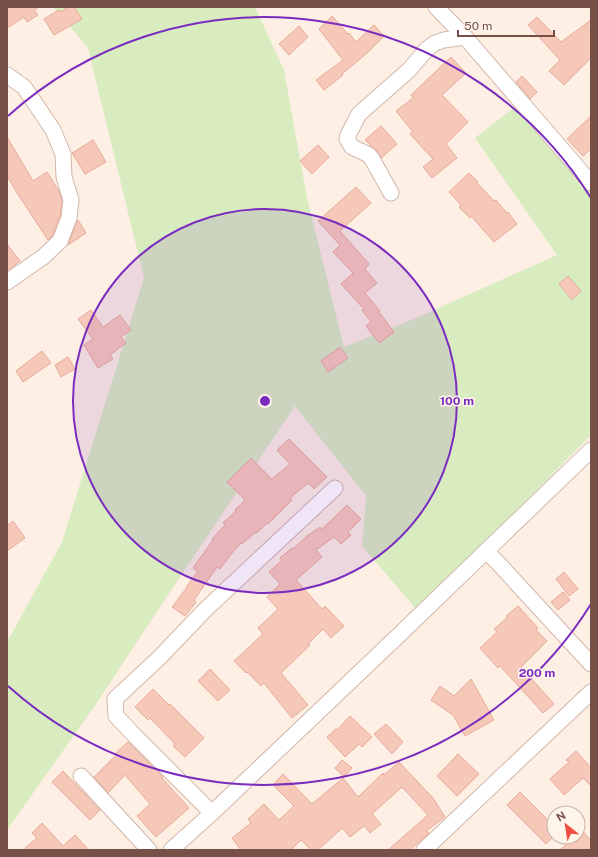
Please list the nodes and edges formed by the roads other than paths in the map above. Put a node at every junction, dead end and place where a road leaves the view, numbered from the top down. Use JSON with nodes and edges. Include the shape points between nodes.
{"nodes":[{"id":1,"x":436,"y":7,"type":"edge"},
{"id":2,"x":466,"y":37,"type":"junction"},
{"id":3,"x":7,"y":75,"type":"edge"},
{"id":4,"x":591,"y":183,"type":"edge"},
{"id":5,"x":391,"y":193,"type":"dead end"},
{"id":6,"x":7,"y":282,"type":"edge"},
{"id":7,"x":591,"y":450,"type":"edge"},
{"id":8,"x":335,"y":488,"type":"dead end"},
{"id":9,"x":486,"y":551,"type":"junction"},
{"id":10,"x":591,"y":664,"type":"edge"},
{"id":11,"x":591,"y":692,"type":"edge"},
{"id":12,"x":81,"y":776,"type":"dead end"},
{"id":13,"x":212,"y":813,"type":"junction"},
{"id":14,"x":149,"y":850,"type":"edge"},
{"id":15,"x":171,"y":850,"type":"edge"},
{"id":16,"x":424,"y":850,"type":"edge"}],
"edges":[{"from":1,"to":2,"type":"street"},
{"from":2,"to":4,"type":"street"},
{"from":2,"to":5,"type":"street","via":[[434,43],[409,70],[359,114],[348,135],[347,139],[352,147],[372,159]]},
{"from":3,"to":6,"type":"street","via":[[24,87],[53,130],[63,154],[64,177],[71,200],[69,218],[60,242]]},
{"from":7,"to":9,"type":"street"},
{"from":8,"to":13,"type":"street","via":[[115,699],[116,716]]},
{"from":9,"to":10,"type":"street"},
{"from":9,"to":13,"type":"street"},
{"from":11,"to":16,"type":"street"},
{"from":12,"to":14,"type":"street"},
{"from":13,"to":15,"type":"street"}]}
